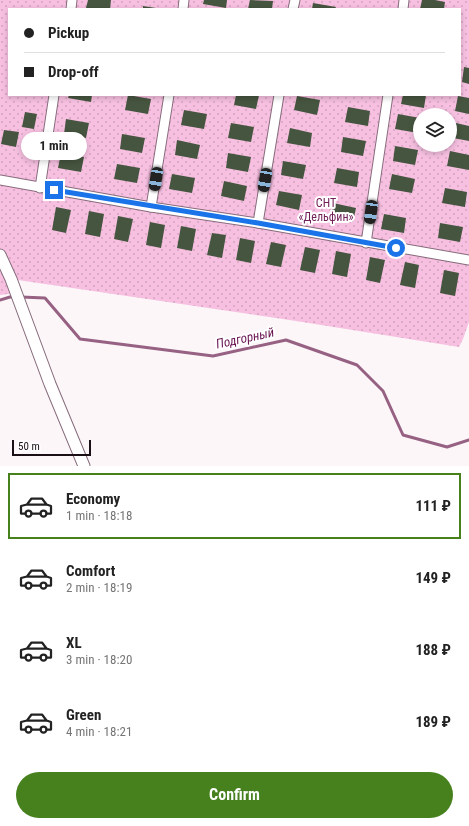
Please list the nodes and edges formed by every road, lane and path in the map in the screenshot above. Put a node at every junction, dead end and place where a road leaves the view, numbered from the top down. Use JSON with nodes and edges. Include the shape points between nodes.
{"nodes":[{"id":1,"x":54,"y":96,"type":"edge"},
{"id":2,"x":169,"y":96,"type":"edge"},
{"id":3,"x":279,"y":96,"type":"edge"},
{"id":4,"x":388,"y":96,"type":"edge"},
{"id":5,"x":0,"y":180,"type":"edge"},
{"id":6,"x":40,"y":188,"type":"junction"},
{"id":7,"x":151,"y":207,"type":"junction"},
{"id":8,"x":258,"y":223,"type":"junction"},
{"id":9,"x":366,"y":243,"type":"junction"},
{"id":10,"x":0,"y":255,"type":"edge"},
{"id":11,"x":469,"y":260,"type":"edge"},
{"id":12,"x":84,"y":466,"type":"edge"}],
"edges":[{"from":1,"to":6,"type":"street"},
{"from":2,"to":7,"type":"street"},
{"from":3,"to":8,"type":"street"},
{"from":4,"to":9,"type":"street"},
{"from":5,"to":6,"type":"street"},
{"from":6,"to":7,"type":"street"},
{"from":7,"to":8,"type":"street"},
{"from":8,"to":9,"type":"street"},
{"from":9,"to":11,"type":"street"},
{"from":10,"to":12,"type":"street"}]}
